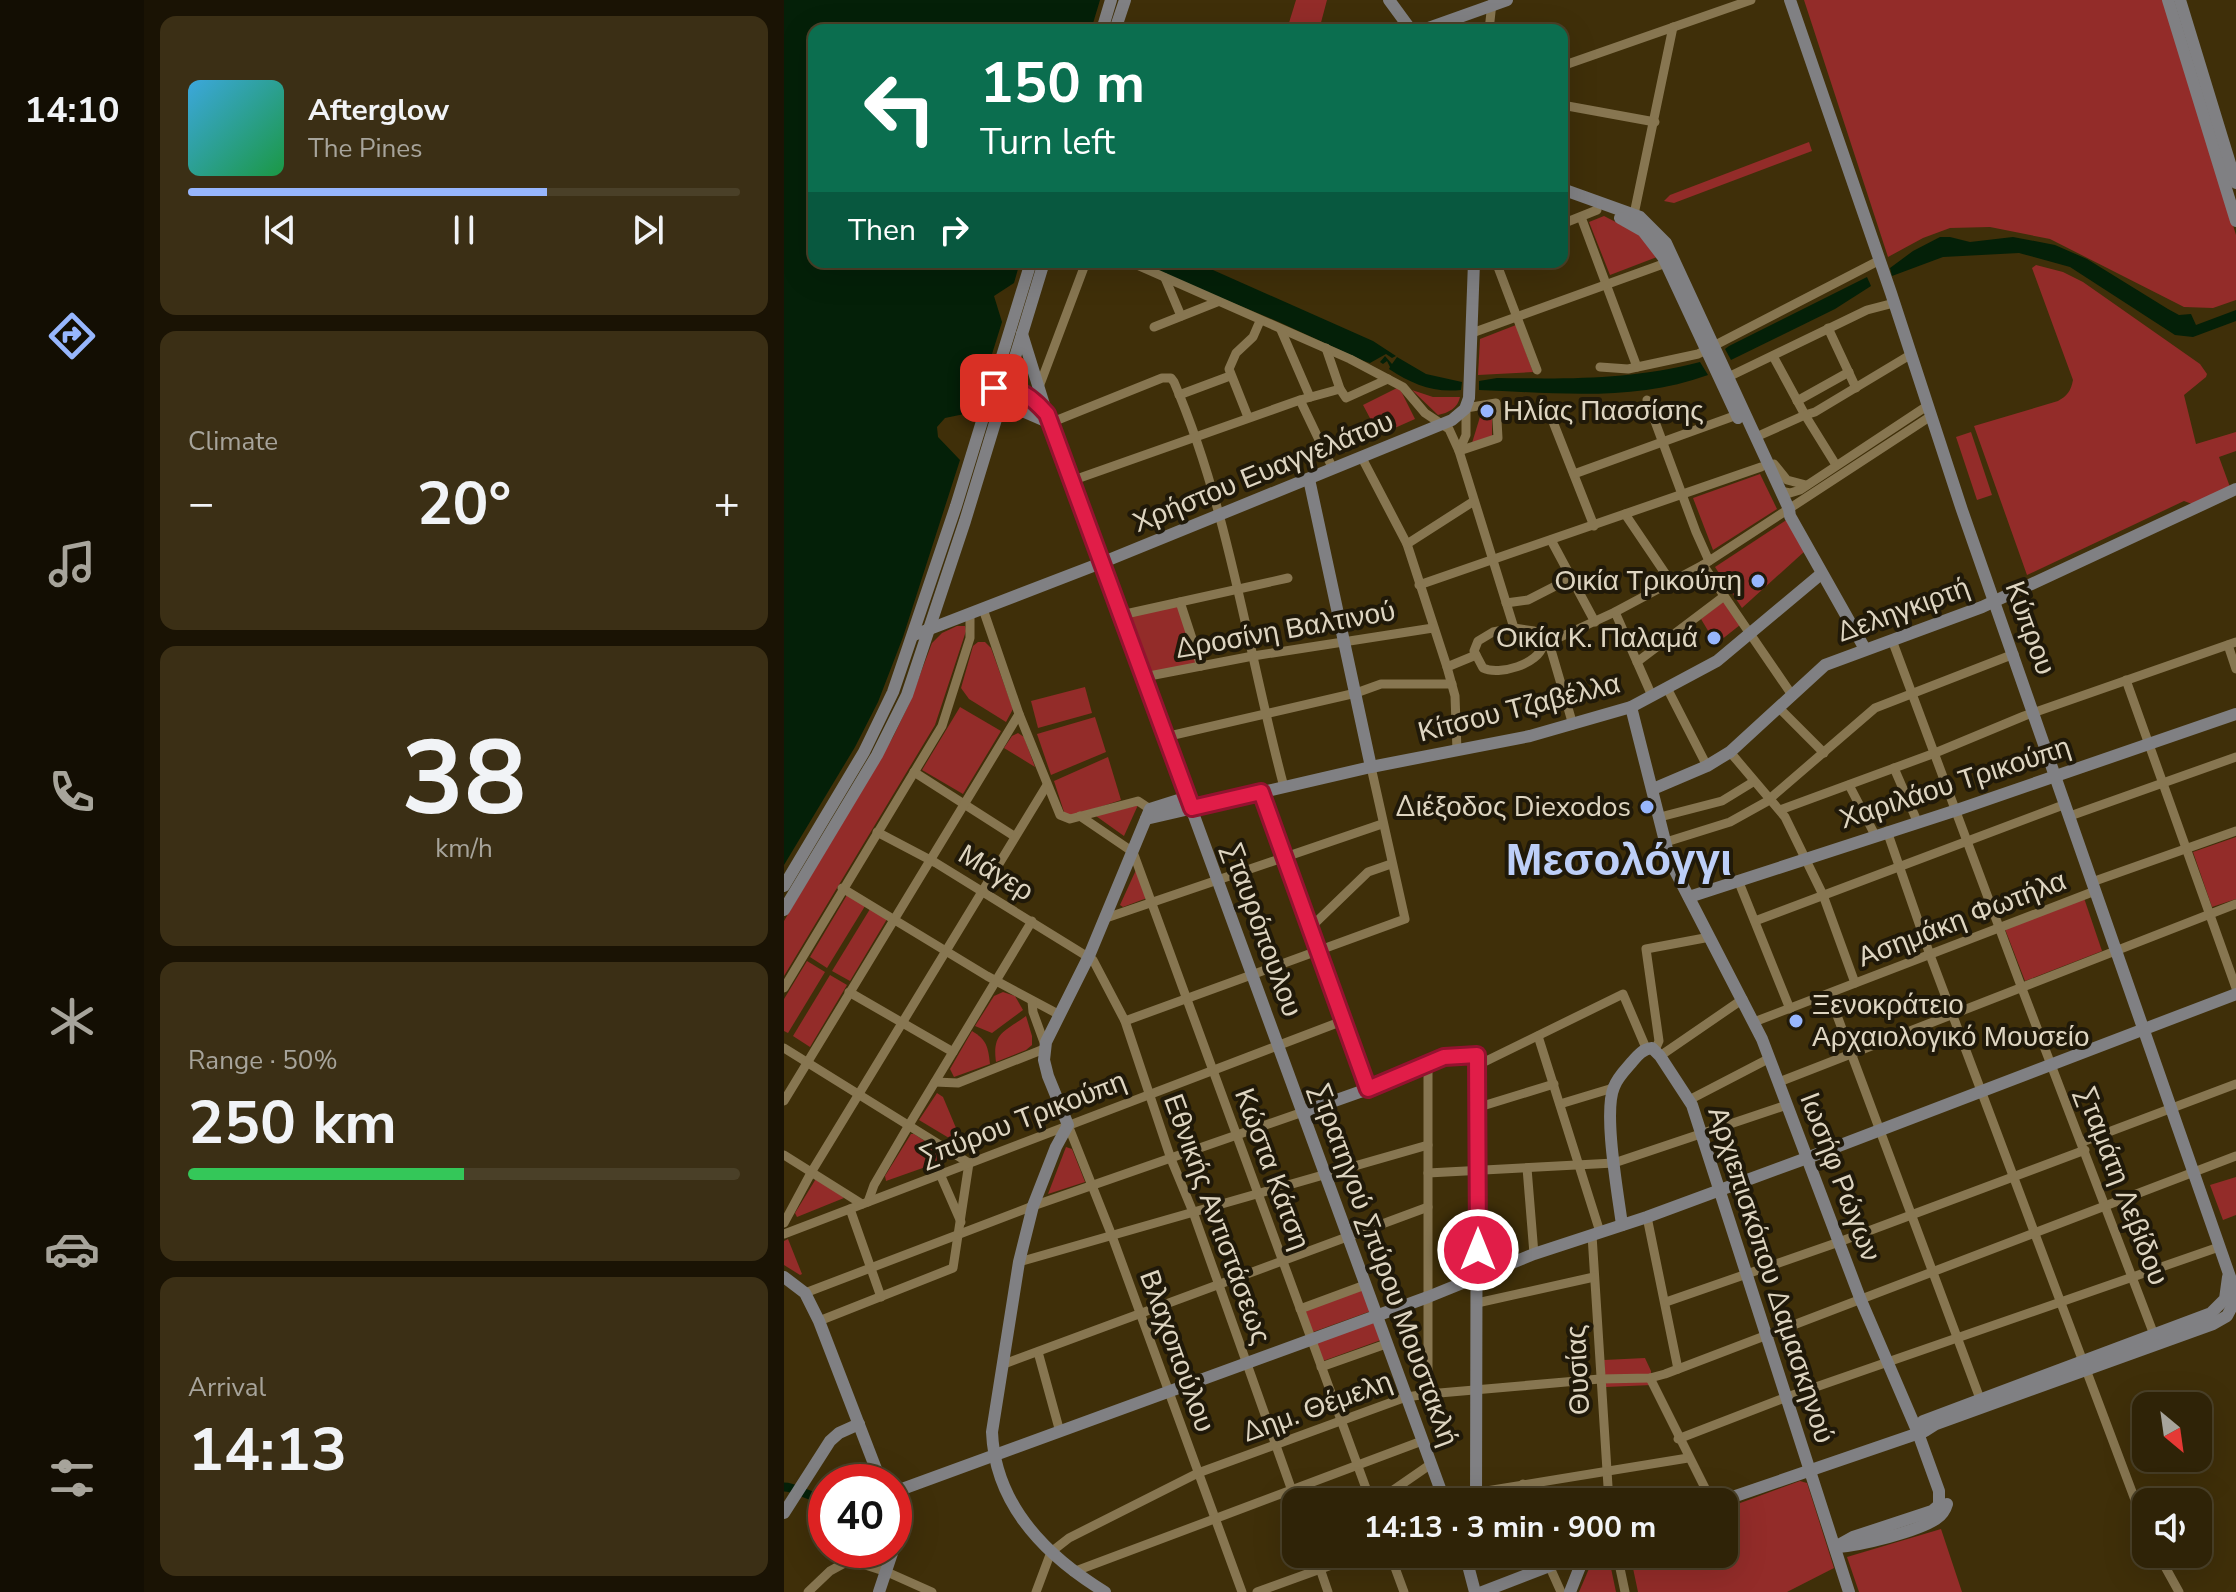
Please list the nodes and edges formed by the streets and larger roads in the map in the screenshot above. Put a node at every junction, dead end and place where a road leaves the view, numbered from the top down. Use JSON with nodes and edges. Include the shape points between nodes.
{"nodes":[{"id":1,"x":1111,"y":0,"type":"edge"},
{"id":2,"x":1125,"y":0,"type":"edge"},
{"id":3,"x":1389,"y":0,"type":"edge"},
{"id":4,"x":1507,"y":0,"type":"edge"},
{"id":5,"x":1751,"y":0,"type":"edge"},
{"id":6,"x":1790,"y":0,"type":"edge"},
{"id":7,"x":2168,"y":0,"type":"edge"},
{"id":8,"x":2180,"y":0,"type":"edge"},
{"id":9,"x":1492,"y":3,"type":"edge"},
{"id":10,"x":1104,"y":24,"type":"edge"},
{"id":11,"x":1117,"y":24,"type":"edge"},
{"id":12,"x":1407,"y":24,"type":"edge"},
{"id":13,"x":1438,"y":24,"type":"edge"},
{"id":14,"x":1490,"y":24,"type":"edge"},
{"id":15,"x":1673,"y":27,"type":"junction"},
{"id":16,"x":1568,"y":64,"type":"edge"},
{"id":17,"x":1568,"y":106,"type":"edge"},
{"id":18,"x":1655,"y":122,"type":"junction"},
{"id":19,"x":2236,"y":183,"type":"edge"},
{"id":20,"x":1568,"y":192,"type":"edge"},
{"id":21,"x":1568,"y":199,"type":"edge"},
{"id":22,"x":1597,"y":210,"type":"junction"},
{"id":23,"x":1581,"y":217,"type":"junction"},
{"id":24,"x":1633,"y":219,"type":"junction"},
{"id":25,"x":2236,"y":221,"type":"edge"},
{"id":26,"x":1568,"y":222,"type":"edge"},
{"id":27,"x":1880,"y":260,"type":"junction"},
{"id":28,"x":1666,"y":263,"type":"junction"},
{"id":29,"x":1029,"y":268,"type":"edge"},
{"id":30,"x":1042,"y":268,"type":"edge"},
{"id":31,"x":1084,"y":268,"type":"edge"},
{"id":32,"x":1143,"y":268,"type":"edge"},
{"id":33,"x":1474,"y":268,"type":"edge"},
{"id":34,"x":1498,"y":268,"type":"edge"},
{"id":35,"x":1165,"y":278,"type":"junction"},
{"id":36,"x":1606,"y":285,"type":"junction"},
{"id":37,"x":1217,"y":302,"type":"junction"},
{"id":38,"x":1894,"y":303,"type":"junction"},
{"id":39,"x":1181,"y":316,"type":"junction"},
{"id":40,"x":1517,"y":317,"type":"junction"},
{"id":41,"x":1260,"y":321,"type":"junction"},
{"id":42,"x":1154,"y":327,"type":"dead end"},
{"id":43,"x":1828,"y":328,"type":"junction"},
{"id":44,"x":1281,"y":330,"type":"junction"},
{"id":45,"x":1472,"y":333,"type":"junction"},
{"id":46,"x":1022,"y":334,"type":"junction"},
{"id":47,"x":1326,"y":348,"type":"junction"},
{"id":48,"x":1710,"y":348,"type":"junction"},
{"id":49,"x":1910,"y":355,"type":"junction"},
{"id":50,"x":1773,"y":356,"type":"junction"},
{"id":51,"x":1600,"y":367,"type":"dead end"},
{"id":52,"x":1637,"y":367,"type":"junction"},
{"id":53,"x":1537,"y":370,"type":"dead end"},
{"id":54,"x":1849,"y":372,"type":"junction"},
{"id":55,"x":1230,"y":376,"type":"junction"},
{"id":56,"x":1388,"y":379,"type":"junction"},
{"id":57,"x":1725,"y":379,"type":"junction"},
{"id":58,"x":1005,"y":387,"type":"junction"},
{"id":59,"x":1039,"y":387,"type":"junction"},
{"id":60,"x":1856,"y":388,"type":"junction"},
{"id":61,"x":1340,"y":389,"type":"junction"},
{"id":62,"x":991,"y":390,"type":"junction"},
{"id":63,"x":1179,"y":395,"type":"junction"},
{"id":64,"x":1305,"y":398,"type":"junction"},
{"id":65,"x":1647,"y":400,"type":"dead end"},
{"id":66,"x":1797,"y":401,"type":"junction"},
{"id":67,"x":1000,"y":402,"type":"junction"},
{"id":68,"x":1468,"y":403,"type":"junction"},
{"id":69,"x":1548,"y":409,"type":"dead end"},
{"id":70,"x":1929,"y":411,"type":"junction"},
{"id":71,"x":1737,"y":415,"type":"junction"},
{"id":72,"x":1805,"y":415,"type":"junction"},
{"id":73,"x":1248,"y":417,"type":"junction"},
{"id":74,"x":1049,"y":418,"type":"junction"},
{"id":75,"x":1444,"y":425,"type":"junction"},
{"id":76,"x":1194,"y":436,"type":"junction"},
{"id":77,"x":1758,"y":436,"type":"junction"},
{"id":78,"x":1663,"y":442,"type":"junction"},
{"id":79,"x":1459,"y":451,"type":"junction"},
{"id":80,"x":1362,"y":458,"type":"junction"},
{"id":81,"x":1836,"y":465,"type":"junction"},
{"id":82,"x":1761,"y":467,"type":"junction"},
{"id":83,"x":1333,"y":469,"type":"junction"},
{"id":84,"x":1574,"y":474,"type":"junction"},
{"id":85,"x":1309,"y":479,"type":"junction"},
{"id":86,"x":1071,"y":481,"type":"junction"},
{"id":87,"x":1806,"y":485,"type":"junction"},
{"id":88,"x":2236,"y":489,"type":"edge"},
{"id":89,"x":1780,"y":491,"type":"junction"},
{"id":90,"x":1682,"y":495,"type":"junction"},
{"id":91,"x":1474,"y":501,"type":"junction"},
{"id":92,"x":1788,"y":513,"type":"junction"},
{"id":93,"x":1625,"y":514,"type":"junction"},
{"id":94,"x":1219,"y":515,"type":"junction"},
{"id":95,"x":1594,"y":526,"type":"junction"},
{"id":96,"x":1551,"y":540,"type":"junction"},
{"id":97,"x":1407,"y":544,"type":"junction"},
{"id":98,"x":1492,"y":561,"type":"junction"},
{"id":99,"x":1101,"y":563,"type":"junction"},
{"id":100,"x":1706,"y":563,"type":"junction"},
{"id":101,"x":1821,"y":574,"type":"junction"},
{"id":102,"x":1288,"y":578,"type":"dead end"},
{"id":103,"x":1571,"y":578,"type":"junction"},
{"id":104,"x":1671,"y":582,"type":"junction"},
{"id":105,"x":1419,"y":585,"type":"junction"},
{"id":106,"x":1238,"y":589,"type":"junction"},
{"id":107,"x":1723,"y":597,"type":"junction"},
{"id":108,"x":1995,"y":601,"type":"junction"},
{"id":109,"x":1180,"y":602,"type":"junction"},
{"id":110,"x":1506,"y":603,"type":"junction"},
{"id":111,"x":976,"y":612,"type":"junction"},
{"id":112,"x":1615,"y":612,"type":"junction"},
{"id":113,"x":1121,"y":615,"type":"junction"},
{"id":114,"x":1595,"y":622,"type":"junction"},
{"id":115,"x":1433,"y":628,"type":"junction"},
{"id":116,"x":1514,"y":628,"type":"junction"},
{"id":117,"x":929,"y":630,"type":"junction"},
{"id":118,"x":914,"y":635,"type":"junction"},
{"id":119,"x":1749,"y":635,"type":"junction"},
{"id":120,"x":1892,"y":640,"type":"junction"},
{"id":121,"x":1344,"y":642,"type":"junction"},
{"id":122,"x":1546,"y":644,"type":"junction"},
{"id":123,"x":2232,"y":644,"type":"edge"},
{"id":124,"x":1865,"y":649,"type":"junction"},
{"id":125,"x":2014,"y":654,"type":"junction"},
{"id":126,"x":1476,"y":655,"type":"junction"},
{"id":127,"x":1253,"y":656,"type":"junction"},
{"id":128,"x":1637,"y":662,"type":"junction"},
{"id":129,"x":1201,"y":666,"type":"junction"},
{"id":130,"x":1447,"y":667,"type":"junction"},
{"id":131,"x":2236,"y":669,"type":"edge"},
{"id":132,"x":1144,"y":677,"type":"junction"},
{"id":133,"x":2126,"y":680,"type":"junction"},
{"id":134,"x":1452,"y":684,"type":"junction"},
{"id":135,"x":1667,"y":688,"type":"junction"},
{"id":136,"x":1356,"y":693,"type":"junction"},
{"id":137,"x":1912,"y":694,"type":"junction"},
{"id":138,"x":1792,"y":695,"type":"junction"},
{"id":139,"x":1652,"y":696,"type":"junction"},
{"id":140,"x":1631,"y":707,"type":"junction"},
{"id":141,"x":1779,"y":708,"type":"junction"},
{"id":142,"x":2035,"y":713,"type":"junction"},
{"id":143,"x":1019,"y":714,"type":"junction"},
{"id":144,"x":1265,"y":714,"type":"junction"},
{"id":145,"x":2236,"y":714,"type":"edge"},
{"id":146,"x":1573,"y":725,"type":"junction"},
{"id":147,"x":1165,"y":737,"type":"junction"},
{"id":148,"x":2149,"y":743,"type":"junction"},
{"id":149,"x":1457,"y":751,"type":"junction"},
{"id":150,"x":1730,"y":752,"type":"junction"},
{"id":151,"x":1824,"y":753,"type":"junction"},
{"id":152,"x":1935,"y":753,"type":"junction"},
{"id":153,"x":2236,"y":757,"type":"edge"},
{"id":154,"x":1707,"y":766,"type":"junction"},
{"id":155,"x":1371,"y":767,"type":"junction"},
{"id":156,"x":1894,"y":768,"type":"junction"},
{"id":157,"x":914,"y":772,"type":"junction"},
{"id":158,"x":2056,"y":776,"type":"junction"},
{"id":159,"x":1753,"y":782,"type":"junction"},
{"id":160,"x":2164,"y":783,"type":"junction"},
{"id":161,"x":1047,"y":785,"type":"junction"},
{"id":162,"x":1849,"y":785,"type":"junction"},
{"id":163,"x":1284,"y":787,"type":"junction"},
{"id":164,"x":1653,"y":789,"type":"junction"},
{"id":165,"x":1261,"y":792,"type":"junction"},
{"id":166,"x":1770,"y":800,"type":"junction"},
{"id":167,"x":1190,"y":803,"type":"junction"},
{"id":168,"x":840,"y":805,"type":"junction"},
{"id":169,"x":963,"y":805,"type":"junction"},
{"id":170,"x":1780,"y":810,"type":"junction"},
{"id":171,"x":1957,"y":810,"type":"junction"},
{"id":172,"x":2068,"y":810,"type":"junction"},
{"id":173,"x":1148,"y":814,"type":"junction"},
{"id":174,"x":1080,"y":816,"type":"junction"},
{"id":175,"x":1660,"y":817,"type":"junction"},
{"id":176,"x":1917,"y":821,"type":"junction"},
{"id":177,"x":1382,"y":824,"type":"junction"},
{"id":178,"x":2236,"y":831,"type":"edge"},
{"id":179,"x":877,"y":832,"type":"junction"},
{"id":180,"x":1881,"y":833,"type":"junction"},
{"id":181,"x":1014,"y":836,"type":"junction"},
{"id":182,"x":1968,"y":841,"type":"junction"},
{"id":183,"x":1666,"y":842,"type":"junction"},
{"id":184,"x":2187,"y":849,"type":"junction"},
{"id":185,"x":1133,"y":852,"type":"junction"},
{"id":186,"x":1285,"y":855,"type":"junction"},
{"id":187,"x":1806,"y":858,"type":"junction"},
{"id":188,"x":930,"y":859,"type":"junction"},
{"id":189,"x":1391,"y":864,"type":"junction"},
{"id":190,"x":1899,"y":867,"type":"junction"},
{"id":191,"x":1217,"y":878,"type":"junction"},
{"id":192,"x":1738,"y":880,"type":"junction"},
{"id":193,"x":784,"y":886,"type":"edge"},
{"id":194,"x":2094,"y":886,"type":"junction"},
{"id":195,"x":842,"y":888,"type":"junction"},
{"id":196,"x":981,"y":891,"type":"junction"},
{"id":197,"x":1823,"y":895,"type":"junction"},
{"id":198,"x":1689,"y":897,"type":"junction"},
{"id":199,"x":1151,"y":901,"type":"junction"},
{"id":200,"x":2236,"y":904,"type":"edge"},
{"id":201,"x":784,"y":910,"type":"edge"},
{"id":202,"x":2209,"y":914,"type":"junction"},
{"id":203,"x":894,"y":918,"type":"junction"},
{"id":204,"x":1106,"y":918,"type":"junction"},
{"id":205,"x":1032,"y":921,"type":"junction"},
{"id":206,"x":1755,"y":921,"type":"junction"},
{"id":207,"x":1311,"y":927,"type":"junction"},
{"id":208,"x":1999,"y":928,"type":"junction"},
{"id":209,"x":1710,"y":937,"type":"junction"},
{"id":210,"x":946,"y":949,"type":"junction"},
{"id":211,"x":1319,"y":949,"type":"junction"},
{"id":212,"x":2116,"y":949,"type":"junction"},
{"id":213,"x":1930,"y":955,"type":"junction"},
{"id":214,"x":1089,"y":956,"type":"junction"},
{"id":215,"x":1253,"y":974,"type":"junction"},
{"id":216,"x":996,"y":981,"type":"junction"},
{"id":217,"x":1855,"y":983,"type":"junction"},
{"id":218,"x":2021,"y":986,"type":"junction"},
{"id":219,"x":784,"y":988,"type":"edge"},
{"id":220,"x":2236,"y":988,"type":"edge"},
{"id":221,"x":849,"y":992,"type":"junction"},
{"id":222,"x":1829,"y":994,"type":"junction"},
{"id":223,"x":2236,"y":994,"type":"edge"},
{"id":224,"x":1186,"y":998,"type":"junction"},
{"id":225,"x":1743,"y":999,"type":"junction"},
{"id":226,"x":1032,"y":1001,"type":"junction"},
{"id":227,"x":1790,"y":1009,"type":"junction"},
{"id":228,"x":1952,"y":1013,"type":"junction"},
{"id":229,"x":1058,"y":1014,"type":"junction"},
{"id":230,"x":1345,"y":1020,"type":"junction"},
{"id":231,"x":1125,"y":1021,"type":"junction"},
{"id":232,"x":1754,"y":1022,"type":"junction"},
{"id":233,"x":901,"y":1023,"type":"junction"},
{"id":234,"x":2144,"y":1030,"type":"junction"},
{"id":235,"x":1538,"y":1036,"type":"junction"},
{"id":236,"x":1278,"y":1044,"type":"junction"},
{"id":237,"x":1045,"y":1047,"type":"junction"},
{"id":238,"x":784,"y":1048,"type":"edge"},
{"id":239,"x":1654,"y":1051,"type":"junction"},
{"id":240,"x":953,"y":1052,"type":"junction"},
{"id":241,"x":1852,"y":1053,"type":"junction"},
{"id":242,"x":1770,"y":1058,"type":"junction"},
{"id":243,"x":1478,"y":1060,"type":"junction"},
{"id":244,"x":808,"y":1062,"type":"junction"},
{"id":245,"x":1428,"y":1062,"type":"junction"},
{"id":246,"x":2052,"y":1066,"type":"junction"},
{"id":247,"x":1212,"y":1070,"type":"junction"},
{"id":248,"x":935,"y":1082,"type":"junction"},
{"id":249,"x":1779,"y":1082,"type":"junction"},
{"id":250,"x":1554,"y":1084,"type":"junction"},
{"id":251,"x":2236,"y":1084,"type":"edge"},
{"id":252,"x":1613,"y":1088,"type":"junction"},
{"id":253,"x":1368,"y":1089,"type":"junction"},
{"id":254,"x":1982,"y":1093,"type":"junction"},
{"id":255,"x":859,"y":1094,"type":"junction"},
{"id":256,"x":1148,"y":1094,"type":"junction"},
{"id":257,"x":1689,"y":1100,"type":"junction"},
{"id":258,"x":784,"y":1101,"type":"edge"},
{"id":259,"x":1560,"y":1104,"type":"junction"},
{"id":260,"x":1787,"y":1105,"type":"junction"},
{"id":261,"x":2172,"y":1107,"type":"junction"},
{"id":262,"x":1476,"y":1108,"type":"junction"},
{"id":263,"x":1303,"y":1112,"type":"junction"},
{"id":264,"x":909,"y":1125,"type":"junction"},
{"id":265,"x":1068,"y":1125,"type":"junction"},
{"id":266,"x":1881,"y":1130,"type":"junction"},
{"id":267,"x":1701,"y":1134,"type":"junction"},
{"id":268,"x":1236,"y":1135,"type":"junction"},
{"id":269,"x":1428,"y":1145,"type":"junction"},
{"id":270,"x":2084,"y":1146,"type":"junction"},
{"id":271,"x":784,"y":1155,"type":"edge"},
{"id":272,"x":2236,"y":1156,"type":"edge"},
{"id":273,"x":1807,"y":1158,"type":"junction"},
{"id":274,"x":1171,"y":1159,"type":"junction"},
{"id":275,"x":969,"y":1163,"type":"junction"},
{"id":276,"x":1614,"y":1163,"type":"junction"},
{"id":277,"x":1581,"y":1165,"type":"junction"},
{"id":278,"x":1527,"y":1168,"type":"junction"},
{"id":279,"x":812,"y":1171,"type":"junction"},
{"id":280,"x":2194,"y":1171,"type":"junction"},
{"id":281,"x":1478,"y":1172,"type":"junction"},
{"id":282,"x":1428,"y":1173,"type":"junction"},
{"id":283,"x":940,"y":1174,"type":"junction"},
{"id":284,"x":1324,"y":1175,"type":"junction"},
{"id":285,"x":2013,"y":1177,"type":"junction"},
{"id":286,"x":1091,"y":1186,"type":"junction"},
{"id":287,"x":1718,"y":1191,"type":"junction"},
{"id":288,"x":1258,"y":1194,"type":"junction"},
{"id":289,"x":865,"y":1203,"type":"junction"},
{"id":290,"x":2106,"y":1204,"type":"junction"},
{"id":291,"x":1033,"y":1206,"type":"junction"},
{"id":292,"x":1428,"y":1207,"type":"junction"},
{"id":293,"x":850,"y":1209,"type":"junction"},
{"id":294,"x":1193,"y":1212,"type":"junction"},
{"id":295,"x":1912,"y":1215,"type":"junction"},
{"id":296,"x":1647,"y":1217,"type":"junction"},
{"id":297,"x":784,"y":1223,"type":"edge"},
{"id":298,"x":1622,"y":1225,"type":"junction"},
{"id":299,"x":960,"y":1228,"type":"junction"},
{"id":300,"x":2034,"y":1232,"type":"junction"},
{"id":301,"x":784,"y":1234,"type":"edge"},
{"id":302,"x":1596,"y":1234,"type":"junction"},
{"id":303,"x":1112,"y":1236,"type":"junction"},
{"id":304,"x":1348,"y":1237,"type":"junction"},
{"id":305,"x":1839,"y":1242,"type":"junction"},
{"id":306,"x":2219,"y":1247,"type":"junction"},
{"id":307,"x":1534,"y":1254,"type":"junction"},
{"id":308,"x":1282,"y":1261,"type":"junction"},
{"id":309,"x":1019,"y":1262,"type":"junction"},
{"id":310,"x":869,"y":1267,"type":"junction"},
{"id":311,"x":1932,"y":1271,"type":"junction"},
{"id":312,"x":2228,"y":1271,"type":"junction"},
{"id":313,"x":1745,"y":1274,"type":"junction"},
{"id":314,"x":784,"y":1277,"type":"edge"},
{"id":315,"x":1478,"y":1277,"type":"junction"},
{"id":316,"x":1594,"y":1277,"type":"junction"},
{"id":317,"x":2133,"y":1277,"type":"junction"},
{"id":318,"x":1219,"y":1285,"type":"junction"},
{"id":319,"x":1365,"y":1285,"type":"junction"},
{"id":320,"x":805,"y":1293,"type":"junction"},
{"id":321,"x":2236,"y":1296,"type":"edge"},
{"id":322,"x":881,"y":1297,"type":"junction"},
{"id":323,"x":1428,"y":1297,"type":"junction"},
{"id":324,"x":1860,"y":1298,"type":"junction"},
{"id":325,"x":1666,"y":1302,"type":"junction"},
{"id":326,"x":2062,"y":1302,"type":"junction"},
{"id":327,"x":1477,"y":1303,"type":"junction"},
{"id":328,"x":1300,"y":1309,"type":"junction"},
{"id":329,"x":2224,"y":1310,"type":"junction"},
{"id":330,"x":1140,"y":1314,"type":"junction"},
{"id":331,"x":1376,"y":1316,"type":"junction"},
{"id":332,"x":819,"y":1321,"type":"junction"},
{"id":333,"x":1767,"y":1336,"type":"junction"},
{"id":334,"x":1959,"y":1338,"type":"junction"},
{"id":335,"x":2156,"y":1339,"type":"junction"},
{"id":336,"x":1311,"y":1340,"type":"junction"},
{"id":337,"x":1386,"y":1344,"type":"junction"},
{"id":338,"x":1038,"y":1352,"type":"junction"},
{"id":339,"x":1247,"y":1363,"type":"junction"},
{"id":340,"x":1888,"y":1363,"type":"junction"},
{"id":341,"x":1004,"y":1364,"type":"junction"},
{"id":342,"x":2085,"y":1365,"type":"junction"},
{"id":343,"x":1321,"y":1367,"type":"junction"},
{"id":344,"x":1678,"y":1369,"type":"junction"},
{"id":345,"x":1650,"y":1378,"type":"junction"},
{"id":346,"x":1600,"y":1379,"type":"junction"},
{"id":347,"x":1476,"y":1390,"type":"junction"},
{"id":348,"x":1168,"y":1392,"type":"junction"},
{"id":349,"x":1428,"y":1394,"type":"junction"},
{"id":350,"x":1406,"y":1397,"type":"junction"},
{"id":351,"x":1787,"y":1397,"type":"junction"},
{"id":352,"x":1982,"y":1403,"type":"junction"},
{"id":353,"x":1341,"y":1421,"type":"junction"},
{"id":354,"x":859,"y":1424,"type":"junction"},
{"id":355,"x":1060,"y":1432,"type":"junction"},
{"id":356,"x":1922,"y":1432,"type":"junction"},
{"id":357,"x":1678,"y":1439,"type":"junction"},
{"id":358,"x":1422,"y":1441,"type":"junction"},
{"id":359,"x":1276,"y":1446,"type":"junction"},
{"id":360,"x":995,"y":1456,"type":"junction"},
{"id":361,"x":1688,"y":1458,"type":"junction"},
{"id":362,"x":874,"y":1464,"type":"edge"},
{"id":363,"x":1431,"y":1464,"type":"junction"},
{"id":364,"x":1358,"y":1466,"type":"junction"},
{"id":365,"x":1809,"y":1470,"type":"junction"},
{"id":366,"x":1606,"y":1471,"type":"junction"},
{"id":367,"x":1198,"y":1473,"type":"junction"},
{"id":368,"x":1523,"y":1484,"type":"junction"},
{"id":369,"x":912,"y":1486,"type":"edge"},
{"id":370,"x":1291,"y":1488,"type":"edge"},
{"id":371,"x":1300,"y":1488,"type":"edge"},
{"id":372,"x":1367,"y":1488,"type":"edge"},
{"id":373,"x":1394,"y":1488,"type":"edge"},
{"id":374,"x":1440,"y":1488,"type":"edge"},
{"id":375,"x":1476,"y":1488,"type":"edge"},
{"id":376,"x":1510,"y":1488,"type":"edge"},
{"id":377,"x":1524,"y":1488,"type":"edge"},
{"id":378,"x":1608,"y":1488,"type":"edge"},
{"id":379,"x":1704,"y":1488,"type":"edge"},
{"id":380,"x":2132,"y":1491,"type":"edge"},
{"id":381,"x":1282,"y":1495,"type":"edge"},
{"id":382,"x":1738,"y":1495,"type":"edge"},
{"id":383,"x":784,"y":1513,"type":"edge"},
{"id":384,"x":1216,"y":1520,"type":"junction"},
{"id":385,"x":1835,"y":1547,"type":"junction"},
{"id":386,"x":1051,"y":1552,"type":"junction"},
{"id":387,"x":888,"y":1568,"type":"edge"},
{"id":388,"x":1395,"y":1568,"type":"edge"},
{"id":389,"x":1469,"y":1568,"type":"edge"},
{"id":390,"x":1530,"y":1568,"type":"edge"},
{"id":391,"x":1550,"y":1568,"type":"edge"},
{"id":392,"x":1578,"y":1568,"type":"edge"},
{"id":393,"x":1620,"y":1568,"type":"edge"},
{"id":394,"x":2166,"y":1568,"type":"edge"},
{"id":395,"x":1320,"y":1569,"type":"joint"},
{"id":396,"x":887,"y":1572,"type":"junction"},
{"id":397,"x":1073,"y":1572,"type":"junction"},
{"id":398,"x":808,"y":1592,"type":"edge"},
{"id":399,"x":879,"y":1592,"type":"edge"},
{"id":400,"x":932,"y":1592,"type":"edge"},
{"id":401,"x":1036,"y":1592,"type":"edge"},
{"id":402,"x":1105,"y":1592,"type":"edge"},
{"id":403,"x":1242,"y":1592,"type":"edge"},
{"id":404,"x":1257,"y":1592,"type":"edge"},
{"id":405,"x":1328,"y":1592,"type":"edge"},
{"id":406,"x":1404,"y":1592,"type":"edge"},
{"id":407,"x":1475,"y":1592,"type":"edge"},
{"id":408,"x":1482,"y":1592,"type":"edge"},
{"id":409,"x":1561,"y":1592,"type":"edge"},
{"id":410,"x":1570,"y":1592,"type":"edge"},
{"id":411,"x":1625,"y":1592,"type":"edge"},
{"id":412,"x":1849,"y":1592,"type":"edge"},
{"id":413,"x":2179,"y":1592,"type":"edge"}],
"edges":[{"from":1,"to":10,"type":"street"},
{"from":2,"to":11,"type":"street"},
{"from":3,"to":12,"type":"street"},
{"from":4,"to":9,"type":"street"},
{"from":5,"to":15,"type":"street"},
{"from":6,"to":27,"type":"street","name":"Κύπρου"},
{"from":7,"to":25,"type":"street"},
{"from":8,"to":19,"type":"street"},
{"from":9,"to":13,"type":"street"},
{"from":9,"to":14,"type":"street"},
{"from":15,"to":16,"type":"street"},
{"from":15,"to":18,"type":"street"},
{"from":17,"to":18,"type":"street"},
{"from":18,"to":24,"type":"street"},
{"from":20,"to":24,"type":"street"},
{"from":21,"to":22,"type":"street"},
{"from":22,"to":23,"type":"street"},
{"from":22,"to":24,"type":"street"},
{"from":23,"to":26,"type":"street"},
{"from":23,"to":36,"type":"street"},
{"from":24,"to":28,"type":"street"},
{"from":24,"to":48,"type":"street","via":[[1646,221],[1666,243]]},
{"from":27,"to":38,"type":"street","name":"Κύπρου"},
{"from":27,"to":48,"type":"street"},
{"from":28,"to":36,"type":"street"},
{"from":28,"to":48,"type":"street"},
{"from":29,"to":62,"type":"street"},
{"from":30,"to":46,"type":"street"},
{"from":31,"to":59,"type":"street"},
{"from":32,"to":35,"type":"street"},
{"from":33,"to":45,"type":"street"},
{"from":34,"to":40,"type":"street"},
{"from":35,"to":37,"type":"street"},
{"from":35,"to":39,"type":"street"},
{"from":36,"to":40,"type":"street"},
{"from":36,"to":52,"type":"street"},
{"from":37,"to":39,"type":"street"},
{"from":37,"to":41,"type":"street"},
{"from":38,"to":43,"type":"street"},
{"from":38,"to":49,"type":"street","name":"Κύπρου"},
{"from":39,"to":42,"type":"street"},
{"from":40,"to":45,"type":"street"},
{"from":40,"to":53,"type":"street"},
{"from":41,"to":44,"type":"street"},
{"from":41,"to":55,"type":"street","via":[[1230,362]]},
{"from":43,"to":50,"type":"street"},
{"from":43,"to":54,"type":"street"},
{"from":44,"to":47,"type":"street"},
{"from":44,"to":64,"type":"street"},
{"from":45,"to":68,"type":"street"},
{"from":46,"to":58,"type":"street"},
{"from":46,"to":59,"type":"street","name":"Σταυρόπουλου"},
{"from":47,"to":56,"type":"street"},
{"from":47,"to":61,"type":"street"},
{"from":48,"to":52,"type":"street"},
{"from":48,"to":57,"type":"street"},
{"from":49,"to":60,"type":"street"},
{"from":49,"to":70,"type":"street","name":"Κύπρου"},
{"from":50,"to":57,"type":"street"},
{"from":50,"to":66,"type":"street"},
{"from":51,"to":52,"type":"street"},
{"from":54,"to":60,"type":"street"},
{"from":54,"to":66,"type":"street"},
{"from":55,"to":63,"type":"street"},
{"from":55,"to":73,"type":"street"},
{"from":56,"to":61,"type":"street","via":[[1346,398]]},
{"from":56,"to":75,"type":"street"},
{"from":57,"to":71,"type":"street"},
{"from":57,"to":77,"type":"street"},
{"from":58,"to":62,"type":"street"},
{"from":58,"to":67,"type":"street"},
{"from":58,"to":74,"type":"street","via":[[1027,395]]},
{"from":59,"to":74,"type":"street","name":"Σταυρόπουλου"},
{"from":60,"to":72,"type":"street"},
{"from":61,"to":64,"type":"street"},
{"from":62,"to":67,"type":"street"},
{"from":62,"to":118,"type":"street"},
{"from":63,"to":74,"type":"street","via":[[1171,378],[1162,378]]},
{"from":63,"to":76,"type":"street"},
{"from":64,"to":73,"type":"street"},
{"from":64,"to":83,"type":"street"},
{"from":65,"to":78,"type":"street"},
{"from":66,"to":72,"type":"street"},
{"from":67,"to":74,"type":"street"},
{"from":67,"to":117,"type":"street"},
{"from":68,"to":75,"type":"street","name":"Χρήστου Ευαγγελάτου"},
{"from":68,"to":79,"type":"street"},
{"from":68,"to":79,"type":"street","via":[[1496,403],[1498,438]]},
{"from":69,"to":84,"type":"street"},
{"from":70,"to":81,"type":"street"},
{"from":70,"to":92,"type":"street"},
{"from":70,"to":108,"type":"street","name":"Κύπρου"},
{"from":71,"to":78,"type":"street"},
{"from":71,"to":82,"type":"street"},
{"from":72,"to":77,"type":"street"},
{"from":72,"to":81,"type":"street"},
{"from":73,"to":76,"type":"street"},
{"from":74,"to":86,"type":"street","name":"Σταυρόπουλου"},
{"from":75,"to":79,"type":"street"},
{"from":75,"to":80,"type":"street","name":"Χρήστου Ευαγγελάτου"},
{"from":76,"to":86,"type":"street"},
{"from":76,"to":94,"type":"street"},
{"from":77,"to":87,"type":"street","via":[[1782,477]]},
{"from":77,"to":89,"type":"street"},
{"from":78,"to":84,"type":"street"},
{"from":78,"to":90,"type":"street"},
{"from":79,"to":91,"type":"street"},
{"from":80,"to":83,"type":"street","name":"Χρήστου Ευαγγελάτου"},
{"from":80,"to":97,"type":"street"},
{"from":81,"to":87,"type":"street"},
{"from":82,"to":90,"type":"street"},
{"from":82,"to":92,"type":"street"},
{"from":83,"to":85,"type":"street","name":"Χρήστου Ευαγγελάτου"},
{"from":84,"to":95,"type":"street"},
{"from":85,"to":94,"type":"street","name":"Χρήστου Ευαγγελάτου"},
{"from":85,"to":121,"type":"street"},
{"from":86,"to":99,"type":"street","name":"Σταυρόπουλου"},
{"from":87,"to":89,"type":"street","via":[[1794,493]]},
{"from":88,"to":108,"type":"street","name":"Δεληγκιρτή"},
{"from":89,"to":92,"type":"street"},
{"from":90,"to":93,"type":"street"},
{"from":90,"to":100,"type":"street"},
{"from":91,"to":97,"type":"street"},
{"from":91,"to":98,"type":"street"},
{"from":92,"to":100,"type":"street"},
{"from":92,"to":101,"type":"street"},
{"from":93,"to":95,"type":"street"},
{"from":93,"to":104,"type":"street"},
{"from":94,"to":99,"type":"street","name":"Χρήστου Ευαγγελάτου"},
{"from":94,"to":106,"type":"street"},
{"from":95,"to":96,"type":"street"},
{"from":96,"to":98,"type":"street"},
{"from":96,"to":103,"type":"street"},
{"from":97,"to":105,"type":"street"},
{"from":98,"to":105,"type":"street"},
{"from":98,"to":110,"type":"street"},
{"from":99,"to":111,"type":"street","name":"Χρήστου Ευαγγελάτου"},
{"from":99,"to":113,"type":"street","name":"Σταυρόπουλου"},
{"from":100,"to":104,"type":"street"},
{"from":100,"to":107,"type":"street"},
{"from":101,"to":119,"type":"street","name":"Κίτσου Τζαβέλλα"},
{"from":101,"to":124,"type":"street"},
{"from":102,"to":106,"type":"street"},
{"from":103,"to":110,"type":"street","via":[[1528,600]]},
{"from":103,"to":114,"type":"street"},
{"from":104,"to":112,"type":"street"},
{"from":105,"to":115,"type":"street"},
{"from":106,"to":109,"type":"street"},
{"from":106,"to":127,"type":"street"},
{"from":107,"to":119,"type":"street"},
{"from":107,"to":128,"type":"street"},
{"from":108,"to":120,"type":"street","name":"Δεληγκιρτή"},
{"from":108,"to":125,"type":"street","name":"Κύπρου"},
{"from":109,"to":113,"type":"street"},
{"from":109,"to":129,"type":"street"},
{"from":110,"to":116,"type":"street"},
{"from":111,"to":117,"type":"street","name":"Χρήστου Ευαγγελάτου"},
{"from":111,"to":143,"type":"street"},
{"from":111,"to":157,"type":"street","via":[[945,718]]},
{"from":112,"to":114,"type":"street"},
{"from":112,"to":128,"type":"street"},
{"from":113,"to":132,"type":"street","name":"Σταυρόπουλου"},
{"from":114,"to":122,"type":"street"},
{"from":115,"to":121,"type":"street","name":"Δροσίνη Βαλτινού"},
{"from":115,"to":130,"type":"street"},
{"from":116,"to":122,"type":"street","via":[[1532,630]]},
{"from":116,"to":126,"type":"street","via":[[1480,638]]},
{"from":117,"to":118,"type":"street","name":"Χρήστου Ευαγγελάτου"},
{"from":117,"to":168,"type":"street","via":[[899,713]]},
{"from":118,"to":168,"type":"street"},
{"from":119,"to":135,"type":"street","name":"Κίτσου Τζαβέλλα"},
{"from":119,"to":138,"type":"street"},
{"from":120,"to":124,"type":"street","name":"Δεληγκιρτή"},
{"from":120,"to":137,"type":"street","name":"Σταμάτη Λεβίδου"},
{"from":121,"to":127,"type":"street","name":"Δροσίνη Βαλτινού"},
{"from":121,"to":136,"type":"street"},
{"from":122,"to":126,"type":"street","via":[[1536,657],[1494,672],[1483,668]]},
{"from":122,"to":146,"type":"street"},
{"from":123,"to":131,"type":"street"},
{"from":123,"to":133,"type":"street"},
{"from":124,"to":138,"type":"street","name":"Δεληγκιρτή","via":[[1823,666]]},
{"from":125,"to":137,"type":"street"},
{"from":125,"to":142,"type":"street","name":"Κύπρου"},
{"from":126,"to":130,"type":"street"},
{"from":127,"to":129,"type":"street","name":"Δροσίνη Βαλτινού"},
{"from":127,"to":144,"type":"street"},
{"from":128,"to":139,"type":"street"},
{"from":129,"to":132,"type":"street","name":"Δροσίνη Βαλτινού"},
{"from":130,"to":134,"type":"street"},
{"from":132,"to":147,"type":"street","name":"Σταυρόπουλου"},
{"from":133,"to":142,"type":"street"},
{"from":133,"to":148,"type":"street"},
{"from":134,"to":136,"type":"street","via":[[1388,683]]},
{"from":134,"to":149,"type":"street"},
{"from":135,"to":139,"type":"street","name":"Κίτσου Τζαβέλλα"},
{"from":135,"to":154,"type":"street"},
{"from":136,"to":144,"type":"street"},
{"from":136,"to":155,"type":"street"},
{"from":137,"to":151,"type":"street","via":[[1875,708]]},
{"from":137,"to":152,"type":"street","name":"Σταμάτη Λεβίδου"},
{"from":138,"to":141,"type":"street","name":"Δεληγκιρτή"},
{"from":139,"to":140,"type":"street","name":"Κίτσου Τζαβέλλα"},
{"from":140,"to":146,"type":"street","name":"Κίτσου Τζαβέλλα"},
{"from":140,"to":164,"type":"street","name":"Ιωσήφ Ρώγων"},
{"from":141,"to":150,"type":"street","name":"Δεληγκιρτή"},
{"from":141,"to":151,"type":"street"},
{"from":142,"to":152,"type":"street"},
{"from":142,"to":158,"type":"street","name":"Κύπρου"},
{"from":143,"to":161,"type":"street"},
{"from":143,"to":169,"type":"street"},
{"from":144,"to":147,"type":"street"},
{"from":144,"to":163,"type":"street"},
{"from":145,"to":148,"type":"street","name":"Χαριλάου Τρικούπη"},
{"from":146,"to":149,"type":"street","name":"Κίτσου Τζαβέλλα"},
{"from":147,"to":167,"type":"street","name":"Σταυρόπουλου"},
{"from":148,"to":158,"type":"street","name":"Χαριλάου Τρικούπη"},
{"from":148,"to":160,"type":"street"},
{"from":149,"to":155,"type":"street","name":"Κίτσου Τζαβέλλα"},
{"from":150,"to":154,"type":"street","name":"Δεληγκιρτή"},
{"from":150,"to":159,"type":"street"},
{"from":151,"to":166,"type":"street"},
{"from":152,"to":156,"type":"street"},
{"from":152,"to":171,"type":"street","name":"Σταμάτη Λεβίδου"},
{"from":153,"to":160,"type":"street"},
{"from":154,"to":164,"type":"street","name":"Δεληγκιρτή"},
{"from":155,"to":163,"type":"street","name":"Κίτσου Τζαβέλλα"},
{"from":155,"to":177,"type":"street"},
{"from":156,"to":162,"type":"street"},
{"from":156,"to":176,"type":"street"},
{"from":157,"to":169,"type":"street"},
{"from":157,"to":179,"type":"street"},
{"from":158,"to":171,"type":"street","name":"Χαριλάου Τρικούπη"},
{"from":158,"to":172,"type":"street","name":"Κύπρου"},
{"from":159,"to":166,"type":"street"},
{"from":159,"to":175,"type":"street","via":[[1722,801]]},
{"from":160,"to":172,"type":"street"},
{"from":160,"to":184,"type":"street"},
{"from":161,"to":174,"type":"street","via":[[1061,816]]},
{"from":161,"to":181,"type":"street"},
{"from":162,"to":170,"type":"street"},
{"from":162,"to":180,"type":"street"},
{"from":163,"to":165,"type":"street","name":"Κίτσου Τζαβέλλα"},
{"from":164,"to":175,"type":"street","name":"Ιωσήφ Ρώγων"},
{"from":165,"to":167,"type":"street","name":"Κίτσου Τζαβέλλα"},
{"from":165,"to":186,"type":"street"},
{"from":166,"to":170,"type":"street"},
{"from":166,"to":183,"type":"street","via":[[1730,822]]},
{"from":167,"to":173,"type":"street","name":"Κίτσου Τζαβέλλα"},
{"from":167,"to":191,"type":"street","name":"Σταυρόπουλου"},
{"from":168,"to":193,"type":"street"},
{"from":168,"to":201,"type":"street"},
{"from":169,"to":181,"type":"street"},
{"from":169,"to":188,"type":"street"},
{"from":170,"to":187,"type":"street"},
{"from":171,"to":176,"type":"street","name":"Χαριλάου Τρικούπη"},
{"from":171,"to":182,"type":"street","name":"Σταμάτη Λεβίδου"},
{"from":172,"to":182,"type":"street"},
{"from":172,"to":194,"type":"street","name":"Κύπρου"},
{"from":173,"to":174,"type":"street","via":[[1138,801]]},
{"from":173,"to":185,"type":"street"},
{"from":174,"to":185,"type":"street"},
{"from":175,"to":183,"type":"street","name":"Ιωσήφ Ρώγων"},
{"from":176,"to":180,"type":"street","name":"Χαριλάου Τρικούπη"},
{"from":177,"to":186,"type":"street"},
{"from":177,"to":189,"type":"street"},
{"from":178,"to":184,"type":"street","name":"Ασημάκη Φωτήλα"},
{"from":179,"to":188,"type":"street","name":"Μάγερ"},
{"from":179,"to":195,"type":"street"},
{"from":180,"to":187,"type":"street","name":"Χαριλάου Τρικούπη"},
{"from":180,"to":190,"type":"street"},
{"from":181,"to":196,"type":"street"},
{"from":182,"to":190,"type":"street"},
{"from":182,"to":208,"type":"street","name":"Σταμάτη Λεβίδου"},
{"from":183,"to":198,"type":"street","name":"Ιωσήφ Ρώγων"},
{"from":184,"to":194,"type":"street","name":"Ασημάκη Φωτήλα"},
{"from":184,"to":202,"type":"street"},
{"from":185,"to":199,"type":"street","name":"Κώστα Κάτση"},
{"from":185,"to":204,"type":"street"},
{"from":186,"to":191,"type":"street"},
{"from":186,"to":207,"type":"street"},
{"from":187,"to":192,"type":"street","name":"Χαριλάου Τρικούπη"},
{"from":187,"to":197,"type":"street"},
{"from":188,"to":196,"type":"street","name":"Μάγερ"},
{"from":188,"to":203,"type":"street"},
{"from":189,"to":207,"type":"street","via":[[1368,872]]},
{"from":189,"to":211,"type":"street","via":[[1405,919]]},
{"from":190,"to":197,"type":"street"},
{"from":190,"to":213,"type":"street"},
{"from":191,"to":199,"type":"street"},
{"from":191,"to":215,"type":"street","name":"Σταυρόπουλου"},
{"from":192,"to":198,"type":"street","name":"Χαριλάου Τρικούπη"},
{"from":192,"to":206,"type":"street"},
{"from":194,"to":208,"type":"street","name":"Ασημάκη Φωτήλα"},
{"from":194,"to":212,"type":"street","name":"Κύπρου"},
{"from":195,"to":203,"type":"street"},
{"from":195,"to":219,"type":"street"},
{"from":196,"to":205,"type":"street","name":"Μάγερ"},
{"from":196,"to":210,"type":"street"},
{"from":197,"to":206,"type":"street"},
{"from":197,"to":217,"type":"street"},
{"from":198,"to":209,"type":"street","name":"Ιωσήφ Ρώγων"},
{"from":199,"to":204,"type":"street"},
{"from":199,"to":224,"type":"street","name":"Κώστα Κάτση"},
{"from":200,"to":202,"type":"street"},
{"from":202,"to":212,"type":"street"},
{"from":202,"to":220,"type":"street"},
{"from":203,"to":210,"type":"street"},
{"from":203,"to":221,"type":"street"},
{"from":204,"to":214,"type":"street"},
{"from":205,"to":214,"type":"street","name":"Μάγερ"},
{"from":205,"to":216,"type":"street"},
{"from":206,"to":227,"type":"street"},
{"from":207,"to":211,"type":"street"},
{"from":208,"to":213,"type":"street","name":"Ασημάκη Φωτήλα"},
{"from":208,"to":218,"type":"street","name":"Σταμάτη Λεβίδου"},
{"from":209,"to":225,"type":"street","name":"Ιωσήφ Ρώγων"},
{"from":209,"to":239,"type":"street","via":[[1646,949],[1659,1041]]},
{"from":210,"to":216,"type":"street"},
{"from":210,"to":233,"type":"street"},
{"from":211,"to":215,"type":"street"},
{"from":211,"to":230,"type":"street"},
{"from":212,"to":218,"type":"street"},
{"from":212,"to":234,"type":"street","name":"Κύπρου"},
{"from":213,"to":217,"type":"street","name":"Ασημάκη Φωτήλα"},
{"from":213,"to":228,"type":"street"},
{"from":214,"to":229,"type":"street"},
{"from":214,"to":231,"type":"street","name":"Εθνικής Αντιστάσεως"},
{"from":215,"to":224,"type":"street"},
{"from":215,"to":236,"type":"street","name":"Σταυρόπουλου"},
{"from":216,"to":226,"type":"street"},
{"from":216,"to":240,"type":"street"},
{"from":217,"to":222,"type":"street","name":"Ασημάκη Φωτήλα"},
{"from":218,"to":228,"type":"street"},
{"from":218,"to":246,"type":"street","name":"Σταμάτη Λεβίδου"},
{"from":221,"to":233,"type":"street"},
{"from":221,"to":244,"type":"street"},
{"from":222,"to":227,"type":"street","name":"Ασημάκη Φωτήλα"},
{"from":222,"to":241,"type":"street"},
{"from":223,"to":234,"type":"street"},
{"from":224,"to":231,"type":"street"},
{"from":224,"to":247,"type":"street","name":"Κώστα Κάτση"},
{"from":225,"to":232,"type":"street","name":"Ιωσήφ Ρώγων"},
{"from":225,"to":239,"type":"street"},
{"from":226,"to":229,"type":"street"},
{"from":226,"to":237,"type":"street"},
{"from":227,"to":232,"type":"street","name":"Ασημάκη Φωτήλα"},
{"from":228,"to":241,"type":"street"},
{"from":228,"to":254,"type":"street"},
{"from":229,"to":237,"type":"street"},
{"from":230,"to":236,"type":"street","name":"Σπύρου Τρικούπη"},
{"from":230,"to":253,"type":"street"},
{"from":231,"to":256,"type":"street","name":"Εθνικής Αντιστάσεως"},
{"from":232,"to":242,"type":"street","name":"Ιωσήφ Ρώγων"},
{"from":233,"to":240,"type":"street"},
{"from":233,"to":255,"type":"street"},
{"from":234,"to":246,"type":"street"},
{"from":234,"to":261,"type":"street","name":"Κύπρου"},
{"from":235,"to":239,"type":"street","via":[[1623,994]]},
{"from":235,"to":243,"type":"street"},
{"from":235,"to":250,"type":"street","name":"Θυσίας"},
{"from":236,"to":247,"type":"street","name":"Σπύρου Τρικούπη"},
{"from":236,"to":263,"type":"street","name":"Στρατηγού Σπύρου Μουστακλή"},
{"from":237,"to":248,"type":"street","via":[[964,1081]]},
{"from":237,"to":265,"type":"street","via":[[1048,1076]]},
{"from":238,"to":244,"type":"street"},
{"from":239,"to":252,"type":"street","via":[[1632,1061]]},
{"from":239,"to":257,"type":"street","name":"Αρχιεπισκόπου Δαμασκηνού"},
{"from":240,"to":248,"type":"street"},
{"from":241,"to":249,"type":"street"},
{"from":241,"to":266,"type":"street"},
{"from":242,"to":249,"type":"street","name":"Ιωσήφ Ρώγων"},
{"from":242,"to":257,"type":"street"},
{"from":243,"to":245,"type":"street","via":[[1444,1057]]},
{"from":243,"to":262,"type":"street"},
{"from":244,"to":255,"type":"street"},
{"from":244,"to":258,"type":"street"},
{"from":245,"to":253,"type":"street"},
{"from":245,"to":269,"type":"street"},
{"from":246,"to":254,"type":"street"},
{"from":246,"to":270,"type":"street","name":"Σταμάτη Λεβίδου"},
{"from":247,"to":256,"type":"street","name":"Σπύρου Τρικούπη"},
{"from":247,"to":268,"type":"street","name":"Κώστα Κάτση"},
{"from":248,"to":264,"type":"street"},
{"from":249,"to":260,"type":"street","name":"Ιωσήφ Ρώγων"},
{"from":250,"to":259,"type":"street","name":"Θυσίας"},
{"from":250,"to":262,"type":"street"},
{"from":251,"to":261,"type":"street"},
{"from":252,"to":259,"type":"street"},
{"from":252,"to":276,"type":"street"},
{"from":253,"to":263,"type":"street"},
{"from":254,"to":266,"type":"street"},
{"from":254,"to":285,"type":"street"},
{"from":255,"to":264,"type":"street"},
{"from":255,"to":279,"type":"street"},
{"from":256,"to":265,"type":"street","name":"Σπύρου Τρικούπη"},
{"from":256,"to":274,"type":"street","name":"Εθνικής Αντιστάσεως"},
{"from":257,"to":267,"type":"street","name":"Αρχιεπισκόπου Δαμασκηνού"},
{"from":259,"to":277,"type":"street","name":"Θυσίας"},
{"from":260,"to":267,"type":"street"},
{"from":260,"to":273,"type":"street","name":"Ιωσήφ Ρώγων"},
{"from":261,"to":270,"type":"street"},
{"from":261,"to":280,"type":"street","name":"Κύπρου"},
{"from":262,"to":281,"type":"street"},
{"from":263,"to":268,"type":"street"},
{"from":263,"to":284,"type":"street","name":"Στρατηγού Σπύρου Μουστακλή"},
{"from":264,"to":275,"type":"street"},
{"from":264,"to":289,"type":"street"},
{"from":265,"to":275,"type":"street","name":"Σπύρου Τρικούπη"},
{"from":265,"to":286,"type":"street","name":"Βλαχοπούλου"},
{"from":265,"to":291,"type":"street"},
{"from":266,"to":273,"type":"street"},
{"from":266,"to":295,"type":"street"},
{"from":267,"to":276,"type":"street"},
{"from":267,"to":287,"type":"street","name":"Αρχιεπισκόπου Δαμασκηνού"},
{"from":268,"to":274,"type":"street"},
{"from":268,"to":288,"type":"street","name":"Κώστα Κάτση"},
{"from":269,"to":282,"type":"street"},
{"from":269,"to":284,"type":"street"},
{"from":270,"to":285,"type":"street"},
{"from":270,"to":290,"type":"street","name":"Σταμάτη Λεβίδου"},
{"from":271,"to":279,"type":"street"},
{"from":272,"to":280,"type":"street","name":"Δημ. Θέμελη"},
{"from":273,"to":287,"type":"street"},
{"from":273,"to":305,"type":"street","name":"Ιωσήφ Ρώγων"},
{"from":274,"to":286,"type":"street"},
{"from":274,"to":294,"type":"street","name":"Εθνικής Αντιστάσεως"},
{"from":275,"to":283,"type":"street","name":"Σπύρου Τρικούπη"},
{"from":275,"to":299,"type":"street"},
{"from":276,"to":277,"type":"street"},
{"from":276,"to":298,"type":"street"},
{"from":277,"to":278,"type":"street"},
{"from":277,"to":302,"type":"street","name":"Θυσίας"},
{"from":278,"to":281,"type":"street"},
{"from":278,"to":307,"type":"street"},
{"from":279,"to":289,"type":"street"},
{"from":279,"to":297,"type":"street"},
{"from":280,"to":290,"type":"street","name":"Δημ. Θέμελη"},
{"from":280,"to":306,"type":"street","name":"Κύπρου"},
{"from":281,"to":282,"type":"street"},
{"from":281,"to":315,"type":"street"},
{"from":282,"to":292,"type":"street"},
{"from":283,"to":289,"type":"street","name":"Σπύρου Τρικούπη"},
{"from":283,"to":299,"type":"street"},
{"from":284,"to":288,"type":"street"},
{"from":284,"to":304,"type":"street","name":"Στρατηγού Σπύρου Μουστακλή"},
{"from":285,"to":295,"type":"street"},
{"from":285,"to":300,"type":"street"},
{"from":286,"to":291,"type":"street"},
{"from":286,"to":303,"type":"street","name":"Βλαχοπούλου"},
{"from":287,"to":296,"type":"street"},
{"from":287,"to":313,"type":"street","name":"Αρχιεπισκόπου Δαμασκηνού"},
{"from":288,"to":294,"type":"street"},
{"from":288,"to":308,"type":"street","name":"Κώστα Κάτση"},
{"from":289,"to":293,"type":"street","name":"Σπύρου Τρικούπη"},
{"from":290,"to":300,"type":"street","name":"Δημ. Θέμελη"},
{"from":290,"to":317,"type":"street","name":"Σταμάτη Λεβίδου"},
{"from":291,"to":299,"type":"street"},
{"from":291,"to":309,"type":"street"},
{"from":292,"to":304,"type":"street"},
{"from":292,"to":323,"type":"street"},
{"from":293,"to":301,"type":"street","name":"Σπύρου Τρικούπη"},
{"from":293,"to":310,"type":"street"},
{"from":294,"to":303,"type":"street"},
{"from":294,"to":318,"type":"street","name":"Εθνικής Αντιστάσεως"},
{"from":295,"to":305,"type":"street"},
{"from":295,"to":311,"type":"street"},
{"from":296,"to":298,"type":"street"},
{"from":296,"to":325,"type":"street"},
{"from":298,"to":302,"type":"street"},
{"from":299,"to":310,"type":"street"},
{"from":299,"to":322,"type":"street","via":[[953,1268]]},
{"from":300,"to":311,"type":"street","name":"Δημ. Θέμελη"},
{"from":300,"to":326,"type":"street"},
{"from":302,"to":307,"type":"street"},
{"from":302,"to":316,"type":"street","name":"Θυσίας"},
{"from":303,"to":309,"type":"street"},
{"from":303,"to":330,"type":"street","name":"Βλαχοπούλου"},
{"from":304,"to":308,"type":"street"},
{"from":304,"to":319,"type":"street","name":"Στρατηγού Σπύρου Μουστακλή"},
{"from":305,"to":313,"type":"street"},
{"from":305,"to":324,"type":"street","name":"Ιωσήφ Ρώγων"},
{"from":306,"to":312,"type":"street","name":"Κύπρου"},
{"from":306,"to":317,"type":"street"},
{"from":307,"to":315,"type":"street"},
{"from":308,"to":318,"type":"street"},
{"from":308,"to":328,"type":"street","name":"Κώστα Κάτση"},
{"from":309,"to":341,"type":"street"},
{"from":310,"to":320,"type":"street"},
{"from":310,"to":322,"type":"street"},
{"from":311,"to":324,"type":"street","name":"Δημ. Θέμελη"},
{"from":311,"to":334,"type":"street"},
{"from":312,"to":321,"type":"street","name":"Κύπρου"},
{"from":312,"to":329,"type":"street"},
{"from":313,"to":325,"type":"street"},
{"from":313,"to":333,"type":"street","name":"Αρχιεπισκόπου Δαμασκηνού"},
{"from":314,"to":320,"type":"street"},
{"from":315,"to":323,"type":"street"},
{"from":315,"to":327,"type":"street"},
{"from":316,"to":327,"type":"street"},
{"from":316,"to":346,"type":"street","name":"Θυσίας"},
{"from":317,"to":326,"type":"street"},
{"from":317,"to":335,"type":"street","name":"Σταμάτη Λεβίδου"},
{"from":318,"to":330,"type":"street"},
{"from":318,"to":339,"type":"street","name":"Εθνικής Αντιστάσεως"},
{"from":319,"to":328,"type":"street"},
{"from":319,"to":331,"type":"street","name":"Στρατηγού Σπύρου Μουστακλή"},
{"from":320,"to":332,"type":"street"},
{"from":321,"to":329,"type":"street","name":"Κύπρου"},
{"from":322,"to":332,"type":"street"},
{"from":323,"to":331,"type":"street"},
{"from":323,"to":349,"type":"street"},
{"from":324,"to":333,"type":"street","name":"Δημ. Θέμελη"},
{"from":324,"to":340,"type":"street","name":"Ιωσήφ Ρώγων"},
{"from":325,"to":344,"type":"street"},
{"from":326,"to":334,"type":"street"},
{"from":326,"to":342,"type":"street"},
{"from":327,"to":347,"type":"street"},
{"from":328,"to":336,"type":"street","name":"Κώστα Κάτση"},
{"from":329,"to":335,"type":"street","via":[[2213,1324]]},
{"from":330,"to":338,"type":"street"},
{"from":330,"to":348,"type":"street","name":"Βλαχοπούλου"},
{"from":331,"to":336,"type":"street"},
{"from":331,"to":337,"type":"street","name":"Στρατηγού Σπύρου Μουστακλή"},
{"from":332,"to":354,"type":"street"},
{"from":333,"to":344,"type":"street","name":"Δημ. Θέμελη"},
{"from":333,"to":351,"type":"street","name":"Αρχιεπισκόπου Δαμασκηνού"},
{"from":334,"to":340,"type":"street"},
{"from":334,"to":352,"type":"street"},
{"from":335,"to":342,"type":"street"},
{"from":336,"to":339,"type":"street"},
{"from":336,"to":343,"type":"street","name":"Κώστα Κάτση"},
{"from":337,"to":343,"type":"street"},
{"from":337,"to":350,"type":"street","name":"Στρατηγού Σπύρου Μουστακλή"},
{"from":338,"to":341,"type":"street"},
{"from":338,"to":355,"type":"street"},
{"from":339,"to":348,"type":"street"},
{"from":339,"to":359,"type":"street","name":"Εθνικής Αντιστάσεως"},
{"from":340,"to":351,"type":"street"},
{"from":340,"to":356,"type":"street","name":"Ιωσήφ Ρώγων"},
{"from":341,"to":360,"type":"street","via":[[992,1432]]},
{"from":342,"to":352,"type":"street"},
{"from":342,"to":380,"type":"street"},
{"from":343,"to":353,"type":"street","name":"Κώστα Κάτση"},
{"from":344,"to":345,"type":"street","name":"Δημ. Θέμελη"},
{"from":345,"to":346,"type":"street","name":"Δημ. Θέμελη"},
{"from":345,"to":357,"type":"street"},
{"from":346,"to":347,"type":"street","name":"Δημ. Θέμελη"},
{"from":346,"to":366,"type":"street","name":"Θυσίας"},
{"from":347,"to":349,"type":"street","name":"Δημ. Θέμελη"},
{"from":347,"to":375,"type":"street"},
{"from":348,"to":355,"type":"street"},
{"from":348,"to":367,"type":"street","name":"Βλαχοπούλου"},
{"from":349,"to":350,"type":"street","name":"Δημ. Θέμελη"},
{"from":350,"to":353,"type":"street","name":"Δημ. Θέμελη"},
{"from":350,"to":358,"type":"street","name":"Στρατηγού Σπύρου Μουστακλή"},
{"from":351,"to":357,"type":"street"},
{"from":351,"to":365,"type":"street","name":"Αρχιεπισκόπου Δαμασκηνού"},
{"from":352,"to":356,"type":"street","via":[[1926,1419],[1919,1426]]},
{"from":353,"to":359,"type":"street","name":"Δημ. Θέμελη"},
{"from":353,"to":364,"type":"street","name":"Κώστα Κάτση"},
{"from":354,"to":362,"type":"street"},
{"from":354,"to":383,"type":"street","via":[[830,1441]]},
{"from":355,"to":360,"type":"street"},
{"from":356,"to":365,"type":"street"},
{"from":356,"to":385,"type":"street","name":"Ιωσήφ Ρώγων","via":[[1939,1491],[1936,1509]]},
{"from":357,"to":361,"type":"street"},
{"from":358,"to":363,"type":"street","name":"Στρατηγού Σπύρου Μουστακλή"},
{"from":358,"to":364,"type":"street"},
{"from":359,"to":367,"type":"street","name":"Δημ. Θέμελη"},
{"from":359,"to":370,"type":"street","name":"Εθνικής Αντιστάσεως"},
{"from":360,"to":369,"type":"street"},
{"from":360,"to":386,"type":"street","via":[[1014,1510]]},
{"from":361,"to":366,"type":"street"},
{"from":361,"to":379,"type":"street"},
{"from":363,"to":373,"type":"street"},
{"from":363,"to":374,"type":"street","name":"Στρατηγού Σπύρου Μουστακλή"},
{"from":364,"to":371,"type":"street"},
{"from":364,"to":372,"type":"street","name":"Κώστα Κάτση"},
{"from":365,"to":382,"type":"street"},
{"from":365,"to":385,"type":"street","name":"Αρχιεπισκόπου Δαμασκηνού"},
{"from":366,"to":368,"type":"street"},
{"from":366,"to":378,"type":"street","name":"Θυσίας"},
{"from":367,"to":384,"type":"street","name":"Βλαχοπούλου"},
{"from":367,"to":386,"type":"street","name":"Δημ. Θέμελη","via":[[1111,1515]]},
{"from":368,"to":376,"type":"street"},
{"from":368,"to":377,"type":"street"},
{"from":381,"to":384,"type":"street"},
{"from":384,"to":397,"type":"street"},
{"from":384,"to":403,"type":"street","name":"Βλαχοπούλου"},
{"from":385,"to":412,"type":"street","name":"Αρχιεπισκόπου Δαμασκηνού"},
{"from":386,"to":397,"type":"street"},
{"from":386,"to":401,"type":"street"},
{"from":387,"to":396,"type":"street"},
{"from":388,"to":406,"type":"street"},
{"from":389,"to":407,"type":"street"},
{"from":390,"to":408,"type":"street"},
{"from":391,"to":409,"type":"street"},
{"from":392,"to":410,"type":"street"},
{"from":393,"to":411,"type":"street"},
{"from":394,"to":413,"type":"street"},
{"from":395,"to":404,"type":"street"},
{"from":395,"to":405,"type":"street"},
{"from":396,"to":398,"type":"street","via":[[850,1560]]},
{"from":396,"to":399,"type":"street"},
{"from":396,"to":400,"type":"street"},
{"from":397,"to":402,"type":"street"}]}
